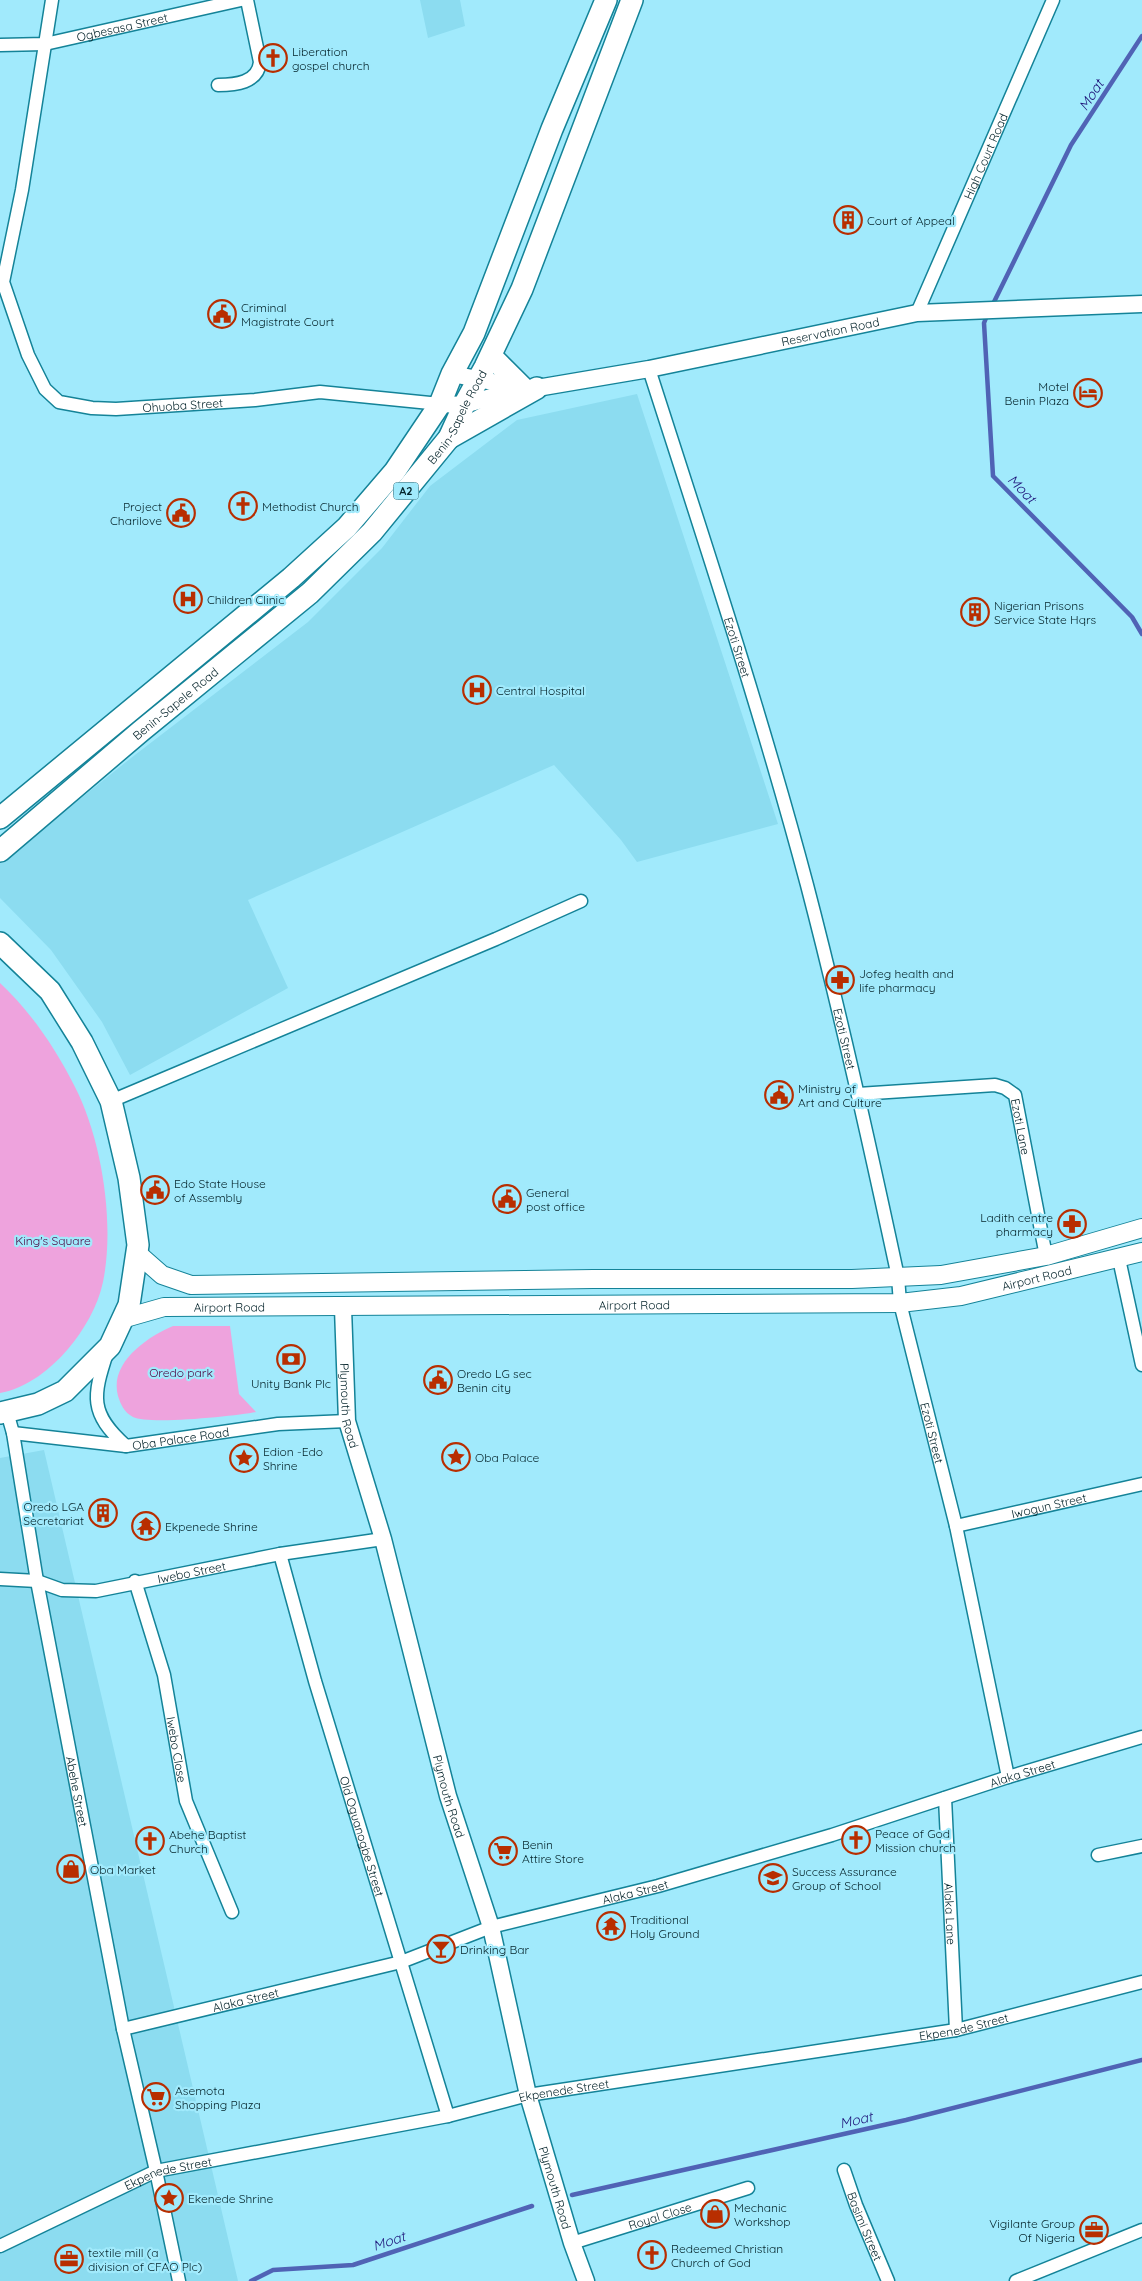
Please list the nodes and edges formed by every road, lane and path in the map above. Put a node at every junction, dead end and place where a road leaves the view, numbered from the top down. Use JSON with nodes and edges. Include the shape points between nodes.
{"nodes":[{"id":1,"x":52,"y":0,"type":"edge"},
{"id":2,"x":242,"y":0,"type":"edge"},
{"id":3,"x":247,"y":0,"type":"edge"},
{"id":4,"x":606,"y":0,"type":"edge"},
{"id":5,"x":632,"y":0,"type":"edge"},
{"id":6,"x":1053,"y":0,"type":"edge"},
{"id":7,"x":45,"y":44,"type":"junction"},
{"id":8,"x":0,"y":45,"type":"edge"},
{"id":9,"x":218,"y":85,"type":"dead end"},
{"id":10,"x":2,"y":282,"type":"edge"},
{"id":11,"x":1142,"y":304,"type":"edge"},
{"id":12,"x":917,"y":312,"type":"junction"},
{"id":13,"x":491,"y":356,"type":"junction"},
{"id":14,"x":649,"y":369,"type":"junction"},
{"id":15,"x":452,"y":374,"type":"junction"},
{"id":16,"x":478,"y":380,"type":"junction"},
{"id":17,"x":530,"y":388,"type":"junction"},
{"id":18,"x":440,"y":404,"type":"junction"},
{"id":19,"x":464,"y":405,"type":"junction"},
{"id":20,"x":449,"y":438,"type":"junction"},
{"id":21,"x":0,"y":818,"type":"edge"},
{"id":22,"x":0,"y":851,"type":"edge"},
{"id":23,"x":581,"y":901,"type":"dead end"},
{"id":24,"x":1,"y":942,"type":"edge"},
{"id":25,"x":858,"y":1094,"type":"junction"},
{"id":26,"x":111,"y":1101,"type":"junction"},
{"id":27,"x":1142,"y":1228,"type":"edge"},
{"id":28,"x":1142,"y":1252,"type":"edge"},
{"id":29,"x":136,"y":1253,"type":"junction"},
{"id":30,"x":1046,"y":1256,"type":"junction"},
{"id":31,"x":1119,"y":1259,"type":"junction"},
{"id":32,"x":898,"y":1277,"type":"junction"},
{"id":33,"x":900,"y":1303,"type":"junction"},
{"id":34,"x":342,"y":1308,"type":"junction"},
{"id":35,"x":122,"y":1319,"type":"junction"},
{"id":36,"x":110,"y":1346,"type":"junction"},
{"id":37,"x":1142,"y":1365,"type":"edge"},
{"id":38,"x":3,"y":1412,"type":"edge"},
{"id":39,"x":348,"y":1422,"type":"junction"},
{"id":40,"x":13,"y":1433,"type":"junction"},
{"id":41,"x":126,"y":1446,"type":"junction"},
{"id":42,"x":1142,"y":1484,"type":"edge"},
{"id":43,"x":956,"y":1526,"type":"junction"},
{"id":44,"x":383,"y":1539,"type":"junction"},
{"id":45,"x":280,"y":1554,"type":"junction"},
{"id":46,"x":0,"y":1579,"type":"edge"},
{"id":47,"x":37,"y":1581,"type":"junction"},
{"id":48,"x":136,"y":1581,"type":"junction"},
{"id":49,"x":1142,"y":1736,"type":"edge"},
{"id":50,"x":1008,"y":1777,"type":"junction"},
{"id":51,"x":945,"y":1798,"type":"junction"},
{"id":52,"x":1142,"y":1846,"type":"edge"},
{"id":53,"x":1098,"y":1855,"type":"dead end"},
{"id":54,"x":232,"y":1912,"type":"dead end"},
{"id":55,"x":491,"y":1927,"type":"junction"},
{"id":56,"x":401,"y":1962,"type":"junction"},
{"id":57,"x":1142,"y":1982,"type":"edge"},
{"id":58,"x":124,"y":2029,"type":"junction"},
{"id":59,"x":956,"y":2030,"type":"junction"},
{"id":60,"x":528,"y":2095,"type":"junction"},
{"id":61,"x":448,"y":2116,"type":"junction"},
{"id":62,"x":844,"y":2170,"type":"dead end"},
{"id":63,"x":156,"y":2171,"type":"junction"},
{"id":64,"x":748,"y":2188,"type":"dead end"},
{"id":65,"x":1142,"y":2230,"type":"edge"},
{"id":66,"x":572,"y":2243,"type":"junction"},
{"id":67,"x":0,"y":2246,"type":"edge"},
{"id":68,"x":179,"y":2281,"type":"edge"},
{"id":69,"x":586,"y":2281,"type":"edge"},
{"id":70,"x":888,"y":2281,"type":"edge"},
{"id":71,"x":1016,"y":2281,"type":"edge"}],
"edges":[{"from":1,"to":7,"type":"street","name":"Ohuoba Street"},
{"from":2,"to":7,"type":"street","name":"Ogbesasa Street"},
{"from":3,"to":9,"type":"street","via":[[260,69],[249,80]]},
{"from":4,"to":15,"type":"highway","name":"Benin-Sapele Road","number":"A2","via":[[552,129],[474,333]]},
{"from":5,"to":13,"type":"highway","name":"Benin-Sapele Road","number":"A2","via":[[522,289]]},
{"from":6,"to":12,"type":"street","name":"High Court Road"},
{"from":7,"to":8,"type":"street","name":"Ogbesasa Street"},
{"from":7,"to":10,"type":"street","name":"Ohuoba Street","via":[[22,190]]},
{"from":10,"to":18,"type":"street","name":"Ohuoba Street","via":[[28,355],[45,389],[59,402],[116,409],[255,400],[320,392]]},
{"from":11,"to":12,"type":"street","name":"Reservation Road"},
{"from":12,"to":14,"type":"street","name":"Reservation Road"},
{"from":13,"to":16,"type":"highway","name":"Benin-Sapele Road","number":"A2"},
{"from":13,"to":17,"type":"highway"},
{"from":14,"to":17,"type":"street","name":"Reservation Road"},
{"from":14,"to":25,"type":"street","name":"Ezoti Street","via":[[724,602],[782,798],[807,885]]},
{"from":15,"to":16,"type":"street","name":"Reservation Road"},
{"from":15,"to":18,"type":"highway","name":"Benin-Sapele Road","number":"A2"},
{"from":16,"to":17,"type":"street","name":"Reservation Road"},
{"from":16,"to":19,"type":"highway","name":"Benin-Sapele Road","number":"A2"},
{"from":17,"to":19,"type":"street","name":"Reservation Road"},
{"from":17,"to":20,"type":"highway"},
{"from":18,"to":19,"type":"street","name":"Reservation Road"},
{"from":18,"to":21,"type":"highway","name":"Benin-Sapele Road","number":"A2","via":[[395,470],[348,527]]},
{"from":19,"to":20,"type":"highway","name":"Benin-Sapele Road","number":"A2"},
{"from":20,"to":22,"type":"highway","name":"Benin-Sapele Road","number":"A2","via":[[372,532],[310,592]]},
{"from":23,"to":26,"type":"street"},
{"from":24,"to":26,"type":"highway","via":[[50,992],[82,1042]]},
{"from":25,"to":30,"type":"street","name":"Ezoti Lane","via":[[996,1085],[1015,1095]]},
{"from":25,"to":32,"type":"street","name":"Ezoti Street"},
{"from":26,"to":29,"type":"highway","via":[[129,1178],[138,1245]]},
{"from":27,"to":30,"type":"main road","name":"Airport Road"},
{"from":28,"to":31,"type":"main road","name":"Airport Road"},
{"from":29,"to":32,"type":"main road","name":"Airport Road","via":[[162,1275],[191,1284]]},
{"from":29,"to":35,"type":"highway","via":[[129,1305]]},
{"from":30,"to":32,"type":"main road","name":"Airport Road","via":[[941,1275]]},
{"from":31,"to":33,"type":"main road","name":"Airport Road","via":[[961,1296]]},
{"from":31,"to":37,"type":"street"},
{"from":32,"to":33,"type":"street","name":"Ezoti Street"},
{"from":33,"to":34,"type":"main road","name":"Airport Road"},
{"from":33,"to":43,"type":"street","name":"Ezoti Street"},
{"from":34,"to":35,"type":"main road","name":"Airport Road","via":[[164,1308]]},
{"from":34,"to":39,"type":"street","name":"Plymouth Road"},
{"from":35,"to":36,"type":"highway"},
{"from":36,"to":38,"type":"highway","via":[[65,1391],[38,1404]]},
{"from":36,"to":41,"type":"street","via":[[96,1387],[98,1410],[109,1431]]},
{"from":38,"to":40,"type":"street","name":"Abehe Street"},
{"from":39,"to":41,"type":"street","name":"Oba Palace Road","via":[[278,1424]]},
{"from":39,"to":44,"type":"street","name":"Plymouth Road"},
{"from":40,"to":41,"type":"street","name":"Oba Palace Road"},
{"from":40,"to":47,"type":"street","name":"Abehe Street"},
{"from":42,"to":43,"type":"street","name":"Iwogun Street"},
{"from":43,"to":50,"type":"street","name":"Ezoti Street"},
{"from":44,"to":45,"type":"street","name":"Iwebo Street"},
{"from":44,"to":55,"type":"street","name":"Plymouth Road","via":[[448,1796]]},
{"from":45,"to":48,"type":"street","name":"Iwebo Street"},
{"from":45,"to":56,"type":"street","name":"Old Oguanogbe Street","via":[[315,1681]]},
{"from":46,"to":47,"type":"street","name":"Iwebo Street"},
{"from":47,"to":48,"type":"street","name":"Iwebo Street","via":[[62,1590],[96,1591]]},
{"from":47,"to":58,"type":"street","name":"Abehe Street"},
{"from":48,"to":54,"type":"street","name":"Iwebo Close","via":[[164,1675],[186,1802]]},
{"from":49,"to":50,"type":"street","name":"Alaka Street"},
{"from":50,"to":51,"type":"street","name":"Alaka Street"},
{"from":51,"to":55,"type":"street","name":"Alaka Street","via":[[658,1886]]},
{"from":51,"to":59,"type":"street","name":"Alaka Lane"},
{"from":52,"to":53,"type":"street"},
{"from":55,"to":56,"type":"street","name":"Alaka Street"},
{"from":55,"to":60,"type":"street","name":"Plymouth Road"},
{"from":56,"to":58,"type":"street","name":"Alaka Street"},
{"from":56,"to":61,"type":"street","name":"Old Oguanogbe Street"},
{"from":57,"to":59,"type":"street","name":"Ekpenede Street"},
{"from":58,"to":63,"type":"street","name":"Abehe Street"},
{"from":59,"to":60,"type":"street","name":"Ekpenede Street"},
{"from":60,"to":61,"type":"street","name":"Ekpenede Street"},
{"from":60,"to":66,"type":"street","name":"Plymouth Road"},
{"from":61,"to":63,"type":"street","name":"Ekpenede Street"},
{"from":62,"to":70,"type":"street","name":"Basimi Street"},
{"from":63,"to":67,"type":"street","name":"Ekpenede Street"},
{"from":63,"to":68,"type":"street","name":"Abehe Street"},
{"from":64,"to":66,"type":"street","name":"Royal Close"},
{"from":65,"to":71,"type":"street"},
{"from":66,"to":69,"type":"street","name":"Plymouth Road"}]}
